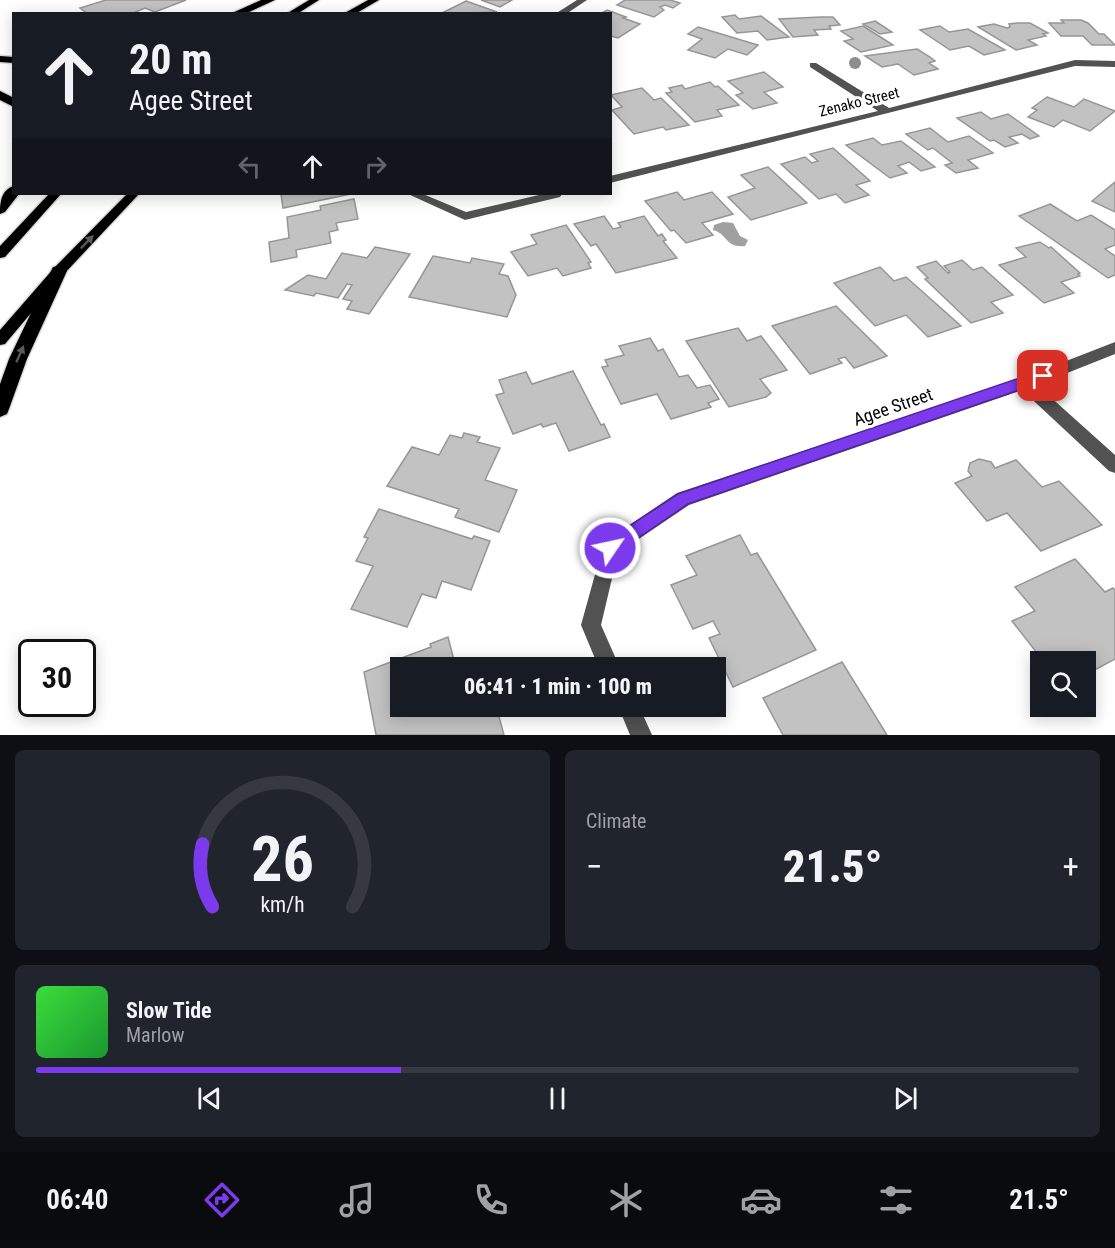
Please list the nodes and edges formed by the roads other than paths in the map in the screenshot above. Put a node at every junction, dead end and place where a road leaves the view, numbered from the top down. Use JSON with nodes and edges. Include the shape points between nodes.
{"nodes":[{"id":1,"x":270,"y":0,"type":"edge"},
{"id":2,"x":315,"y":0,"type":"edge"},
{"id":3,"x":375,"y":0,"type":"edge"},
{"id":4,"x":583,"y":0,"type":"edge"},
{"id":5,"x":240,"y":12,"type":"edge"},
{"id":6,"x":294,"y":12,"type":"edge"},
{"id":7,"x":351,"y":12,"type":"edge"},
{"id":8,"x":562,"y":12,"type":"edge"},
{"id":9,"x":1115,"y":64,"type":"edge"},
{"id":10,"x":813,"y":65,"type":"dead end"},
{"id":11,"x":887,"y":112,"type":"junction"},
{"id":12,"x":612,"y":180,"type":"edge"},
{"id":13,"x":12,"y":193,"type":"edge"},
{"id":14,"x":54,"y":195,"type":"edge"},
{"id":15,"x":132,"y":195,"type":"edge"},
{"id":16,"x":416,"y":195,"type":"edge"},
{"id":17,"x":552,"y":195,"type":"edge"},
{"id":18,"x":0,"y":209,"type":"edge"},
{"id":19,"x":0,"y":254,"type":"edge"},
{"id":20,"x":58,"y":271,"type":"junction"},
{"id":21,"x":0,"y":340,"type":"edge"},
{"id":22,"x":1115,"y":348,"type":"edge"},
{"id":23,"x":1025,"y":382,"type":"junction"},
{"id":24,"x":0,"y":409,"type":"edge"},
{"id":25,"x":1115,"y":466,"type":"edge"},
{"id":26,"x":605,"y":657,"type":"edge"},
{"id":27,"x":633,"y":717,"type":"edge"},
{"id":28,"x":641,"y":735,"type":"edge"}],
"edges":[{"from":1,"to":5,"type":"highway"},
{"from":2,"to":6,"type":"main road"},
{"from":3,"to":7,"type":"main road"},
{"from":4,"to":8,"type":"street"},
{"from":9,"to":11,"type":"street","name":"Zenako Street","via":[[1075,63]]},
{"from":10,"to":11,"type":"street"},
{"from":11,"to":12,"type":"street","name":"Zenako Street"},
{"from":13,"to":18,"type":"highway"},
{"from":14,"to":19,"type":"main road"},
{"from":20,"to":15,"type":"main road","one_way":true},
{"from":16,"to":17,"type":"street","via":[[465,216]]},
{"from":20,"to":21,"type":"main road"},
{"from":24,"to":20,"type":"highway","one_way":true},
{"from":22,"to":23,"type":"street","name":"Agee Street"},
{"from":23,"to":25,"type":"street"},
{"from":23,"to":26,"type":"street","name":"Agee Street","via":[[683,499],[610,548],[591,625]]},
{"from":27,"to":28,"type":"street"}]}
